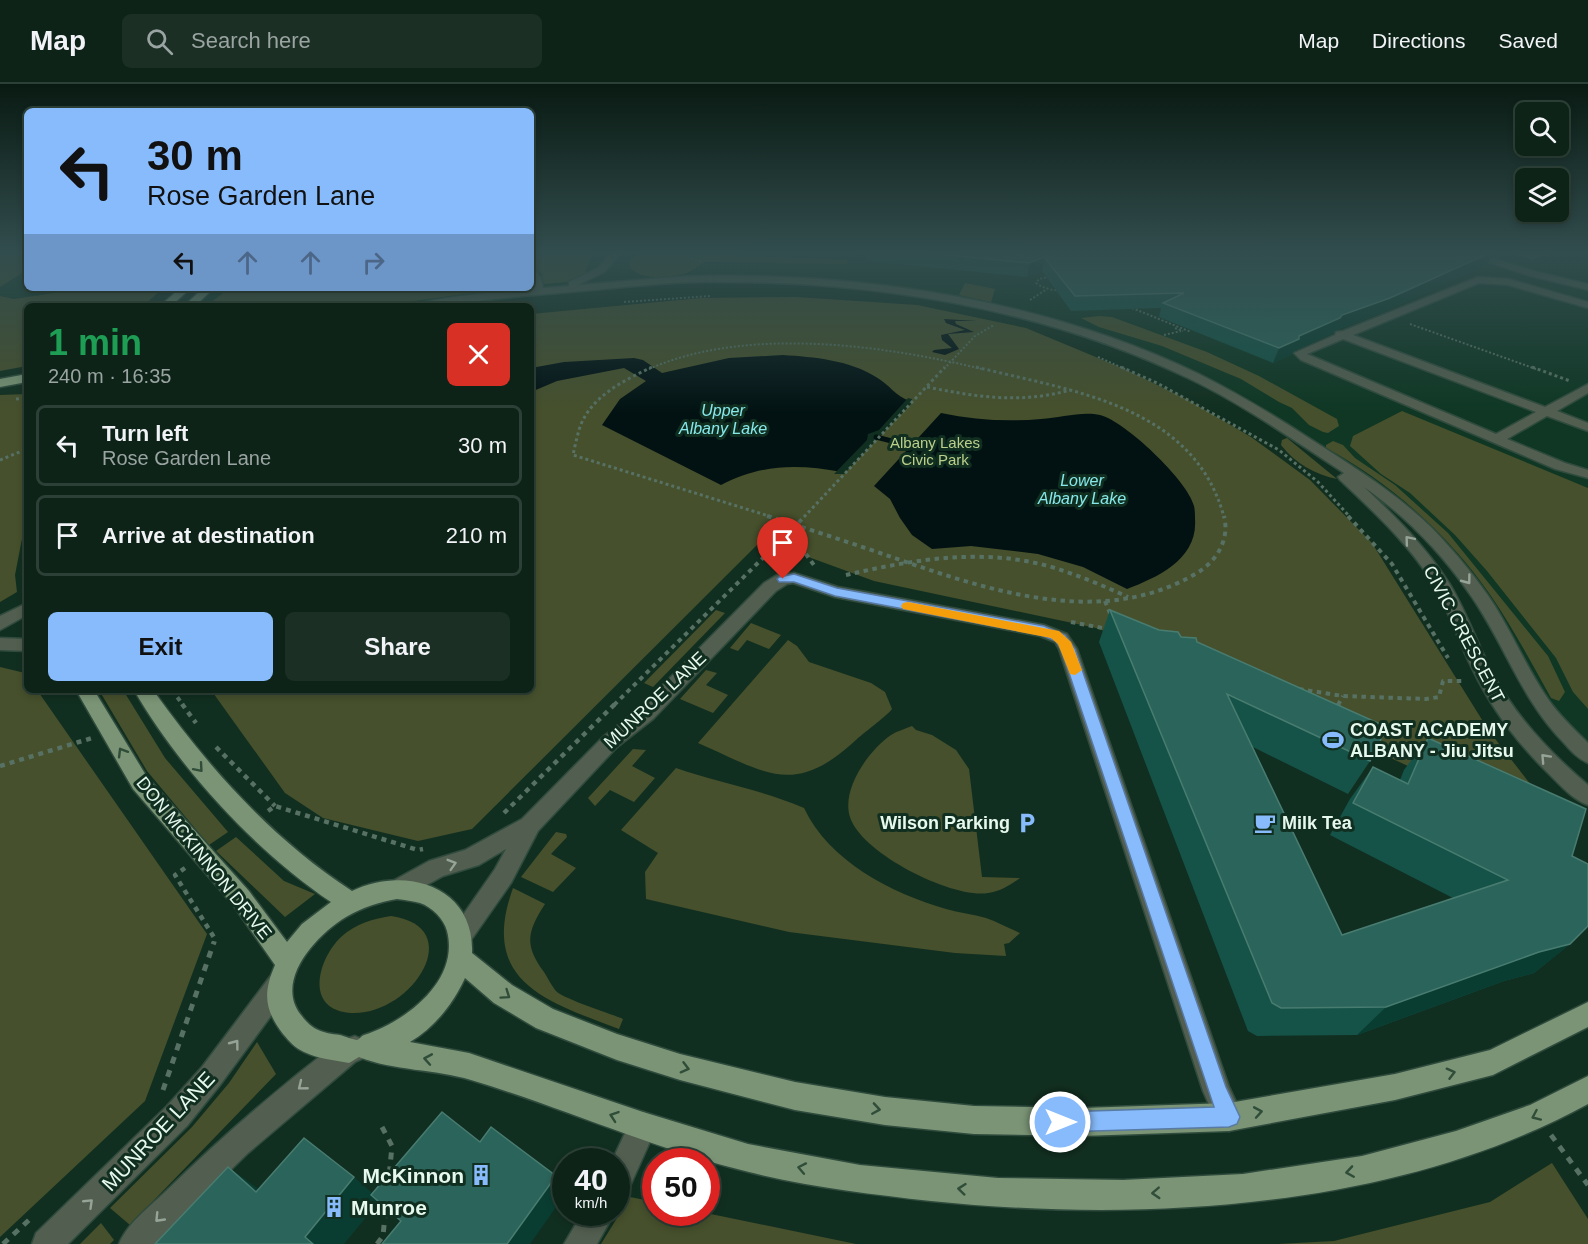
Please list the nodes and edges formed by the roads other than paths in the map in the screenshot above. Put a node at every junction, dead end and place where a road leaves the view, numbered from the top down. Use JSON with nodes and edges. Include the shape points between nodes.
{"nodes":[{"id":1,"x":970,"y":305,"type":"edge"},
{"id":2,"x":1416,"y":305,"type":"edge"},
{"id":3,"x":1342,"y":334,"type":"junction"},
{"id":4,"x":24,"y":379,"type":"edge"},
{"id":5,"x":0,"y":383,"type":"edge"},
{"id":6,"x":1583,"y":386,"type":"edge"},
{"id":7,"x":24,"y":389,"type":"edge"},
{"id":8,"x":0,"y":393,"type":"edge"},
{"id":9,"x":1546,"y":411,"type":"junction"},
{"id":10,"x":1588,"y":427,"type":"edge"},
{"id":11,"x":1497,"y":439,"type":"junction"},
{"id":12,"x":1313,"y":447,"type":"junction"},
{"id":13,"x":1588,"y":474,"type":"edge"},
{"id":14,"x":24,"y":610,"type":"edge"},
{"id":15,"x":0,"y":624,"type":"edge"},
{"id":16,"x":0,"y":644,"type":"edge"},
{"id":17,"x":24,"y":645,"type":"edge"},
{"id":18,"x":87,"y":693,"type":"edge"},
{"id":19,"x":145,"y":693,"type":"edge"},
{"id":20,"x":1588,"y":755,"type":"edge"},
{"id":21,"x":1588,"y":797,"type":"edge"},
{"id":22,"x":530,"y":825,"type":"junction"},
{"id":23,"x":399,"y":889,"type":"junction"},
{"id":24,"x":349,"y":902,"type":"junction"},
{"id":25,"x":460,"y":947,"type":"junction"},
{"id":26,"x":285,"y":972,"type":"junction"},
{"id":27,"x":1588,"y":1014,"type":"edge"},
{"id":28,"x":358,"y":1049,"type":"junction"},
{"id":29,"x":1588,"y":1089,"type":"edge"},
{"id":30,"x":1229,"y":1117,"type":"junction"},
{"id":31,"x":643,"y":1126,"type":"junction"},
{"id":32,"x":630,"y":1154,"type":"edge"},
{"id":33,"x":591,"y":1226,"type":"edge"},
{"id":34,"x":47,"y":1244,"type":"edge"},
{"id":35,"x":134,"y":1244,"type":"edge"},
{"id":36,"x":579,"y":1244,"type":"edge"}],
"edges":[{"from":1,"to":12,"type":"street","name":"CIVIC CRESCENT","via":[[1109,342],[1173,368],[1258,411]]},
{"from":2,"to":3,"type":"street"},
{"from":3,"to":9,"type":"street"},
{"from":3,"to":11,"type":"street","via":[[1300,353],[1363,384]]},
{"from":4,"to":5,"type":"main road"},
{"from":6,"to":9,"type":"street"},
{"from":7,"to":8,"type":"main road"},
{"from":9,"to":10,"type":"street"},
{"from":9,"to":11,"type":"street"},
{"from":11,"to":13,"type":"street"},
{"from":12,"to":20,"type":"street","name":"CIVIC CRESCENT","one_way":true,"via":[[1376,487],[1434,540],[1491,614],[1542,706]]},
{"from":21,"to":12,"type":"street","name":"CIVIC CRESCENT","one_way":true,"via":[[1549,763],[1503,705],[1486,680],[1456,611],[1425,561],[1390,519]]},
{"from":14,"to":15,"type":"street"},
{"from":16,"to":17,"type":"street"},
{"from":26,"to":18,"type":"main road","name":"DON MCKINNON DRIVE","one_way":true,"via":[[240,898],[140,783]]},
{"from":19,"to":24,"type":"main road","one_way":true,"via":[[195,763],[250,823]]},
{"from":23,"to":22,"type":"street","name":"MUNROE LANE","one_way":true,"via":[[437,868],[471,858]]},
{"from":22,"to":25,"type":"street","name":"MUNROE LANE"},
{"from":22,"to":30,"type":"street","name":"MUNROE LANE","via":[[610,742],[646,714],[787,572],[835,592],[1055,634],[1064,642]]},
{"from":23,"to":24,"type":"main road","via":[[374,892]]},
{"from":23,"to":25,"type":"main road","via":[[441,900],[454,915]]},
{"from":24,"to":26,"type":"main road","via":[[324,918],[303,939]]},
{"from":25,"to":28,"type":"main road","via":[[452,981],[437,1003],[418,1022],[394,1037]]},
{"from":25,"to":30,"type":"main road","one_way":true,"via":[[503,994],[545,1019],[680,1067],[795,1096],[974,1120],[1082,1122]]},
{"from":26,"to":28,"type":"main road","via":[[279,1004],[288,1024],[313,1043]]},
{"from":34,"to":26,"type":"street","name":"MUNROE LANE","one_way":true,"via":[[177,1116],[211,1076]]},
{"from":30,"to":27,"type":"main road","one_way":true,"via":[[1395,1087],[1493,1062]]},
{"from":31,"to":28,"type":"main road","one_way":true,"via":[[469,1066]]},
{"from":28,"to":35,"type":"street","one_way":true,"via":[[254,1126]]},
{"from":29,"to":31,"type":"main road","one_way":true,"via":[[1536,1117],[1456,1145],[1362,1170],[1243,1189],[1123,1195],[998,1192],[860,1179],[748,1158]]},
{"from":31,"to":32,"type":"street"},
{"from":33,"to":36,"type":"street"}]}
